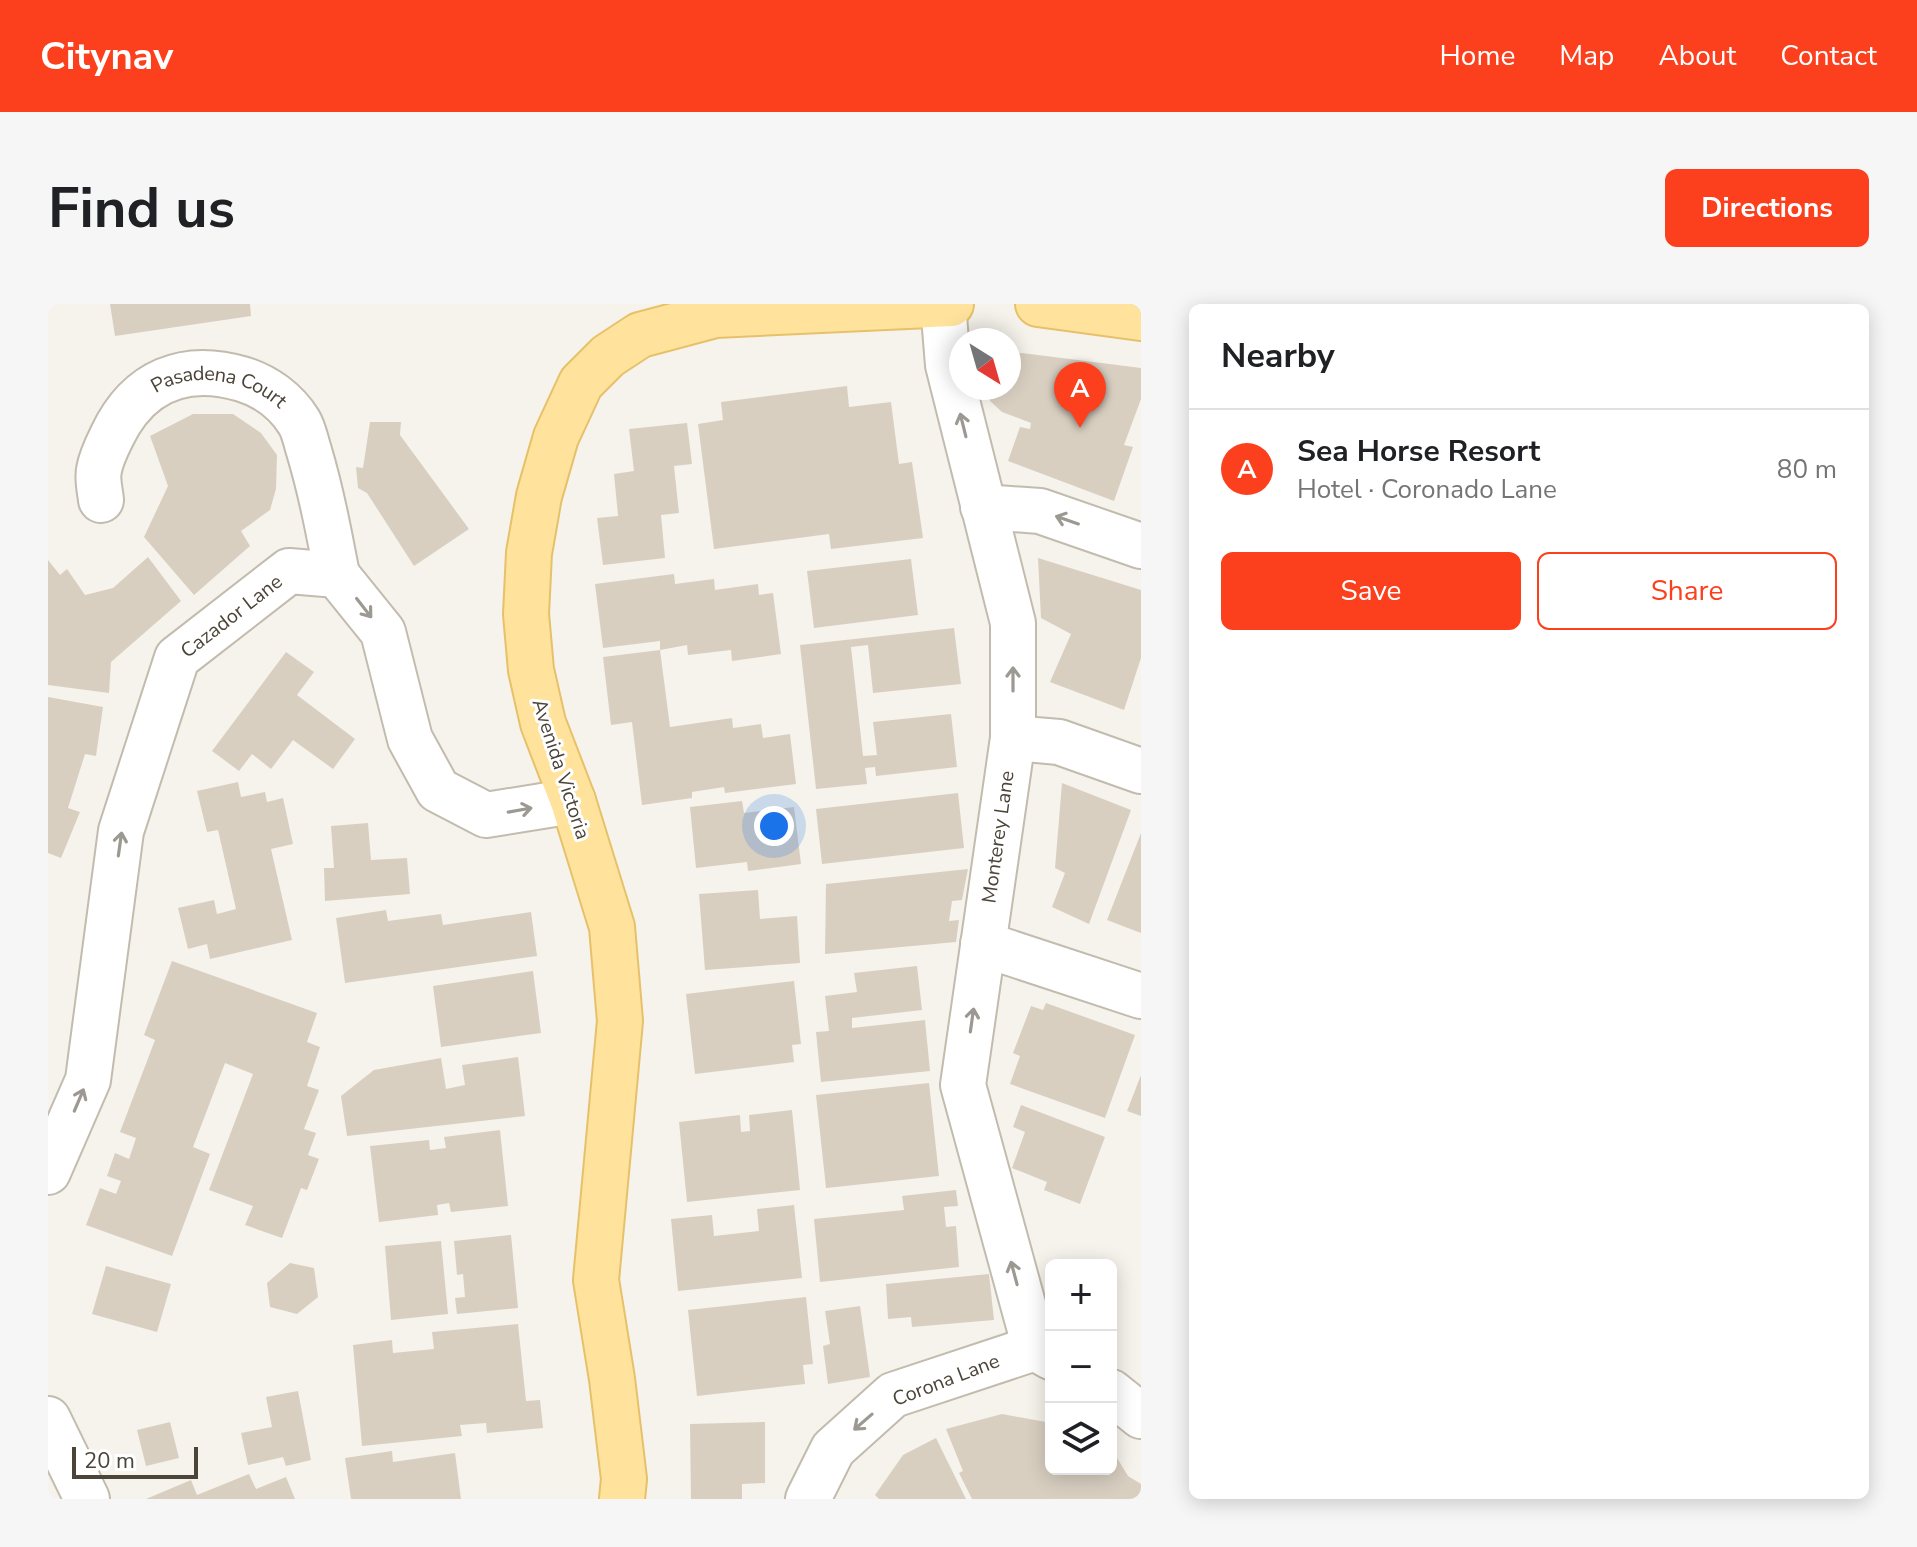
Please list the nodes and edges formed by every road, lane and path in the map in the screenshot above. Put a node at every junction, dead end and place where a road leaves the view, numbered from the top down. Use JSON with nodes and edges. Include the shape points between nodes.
{"nodes":[{"id":1,"x":943,"y":304,"type":"edge"},
{"id":2,"x":951,"y":304,"type":"edge"},
{"id":3,"x":1038,"y":304,"type":"edge"},
{"id":4,"x":1141,"y":318,"type":"edge"},
{"id":5,"x":101,"y":500,"type":"dead end"},
{"id":6,"x":983,"y":507,"type":"junction"},
{"id":7,"x":1141,"y":546,"type":"edge"},
{"id":8,"x":337,"y":575,"type":"junction"},
{"id":9,"x":1013,"y":738,"type":"junction"},
{"id":10,"x":1141,"y":771,"type":"edge"},
{"id":11,"x":573,"y":801,"type":"junction"},
{"id":12,"x":983,"y":944,"type":"junction"},
{"id":13,"x":1141,"y":996,"type":"edge"},
{"id":14,"x":48,"y":1172,"type":"edge"},
{"id":15,"x":1043,"y":1352,"type":"edge"},
{"id":16,"x":1117,"y":1397,"type":"edge"},
{"id":17,"x":1141,"y":1416,"type":"edge"},
{"id":18,"x":48,"y":1419,"type":"edge"},
{"id":19,"x":87,"y":1499,"type":"edge"},
{"id":20,"x":622,"y":1499,"type":"edge"},
{"id":21,"x":808,"y":1499,"type":"edge"}],
"edges":[{"from":1,"to":2,"type":"main road","name":"Avenida Victoria"},
{"from":6,"to":1,"type":"street","name":"Monterey Lane","one_way":true,"via":[[948,365]]},
{"from":1,"to":11,"type":"main road","name":"Avenida Victoria","via":[[715,315],[640,335],[581,383],[556,437],[539,496],[526,614],[543,723]]},
{"from":3,"to":4,"type":"main road"},
{"from":5,"to":8,"type":"street","name":"Pasadena Court","via":[[98,472],[131,404],[172,378],[201,372],[230,375],[279,399],[301,423]]},
{"from":7,"to":6,"type":"street","one_way":true,"via":[[1040,511]]},
{"from":9,"to":6,"type":"street","name":"Monterey Lane","one_way":true,"via":[[1013,623]]},
{"from":8,"to":11,"type":"street","one_way":true,"via":[[383,632],[410,739],[438,790],[486,815]]},
{"from":14,"to":8,"type":"street","name":"Cazador Lane","one_way":true,"via":[[88,1080],[121,831],[177,658],[289,571]]},
{"from":9,"to":10,"type":"street","via":[[1059,742]]},
{"from":9,"to":12,"type":"street","name":"Monterey Lane"},
{"from":11,"to":20,"type":"main road","name":"Avenida Victoria","via":[[612,927],[620,1021],[596,1280],[624,1479]]},
{"from":12,"to":13,"type":"street"},
{"from":15,"to":12,"type":"street","name":"Monterey Lane","one_way":true,"via":[[963,1085]]},
{"from":15,"to":21,"type":"street","name":"Corona Lane","one_way":true,"via":[[893,1395],[833,1449]]},
{"from":16,"to":17,"type":"street"},
{"from":18,"to":19,"type":"street"}]}
